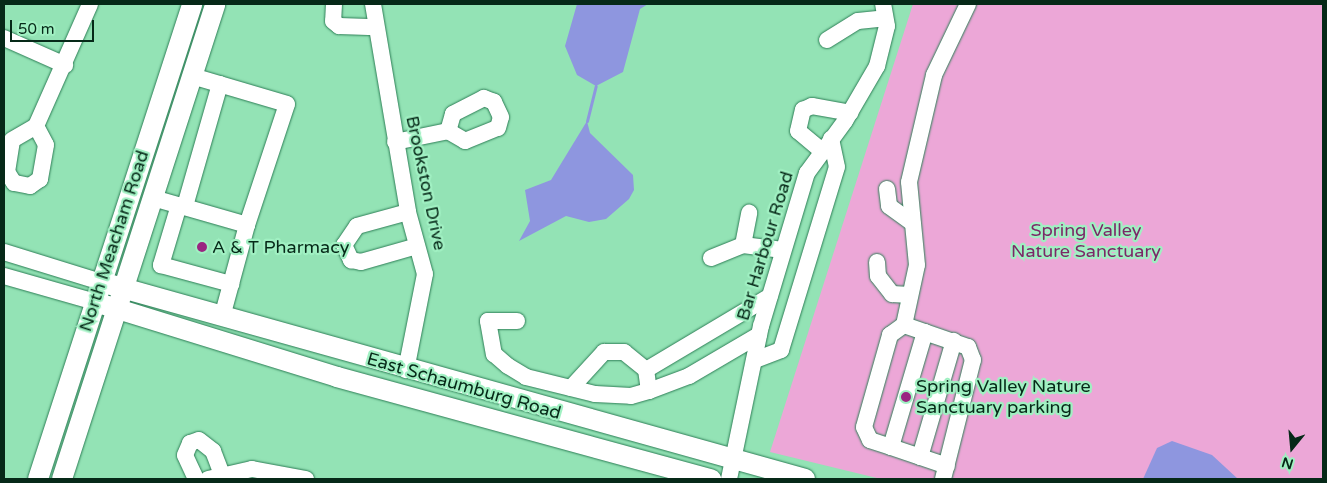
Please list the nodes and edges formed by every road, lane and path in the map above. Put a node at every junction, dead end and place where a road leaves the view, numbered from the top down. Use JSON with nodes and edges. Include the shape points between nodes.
{"nodes":[{"id":1,"x":90,"y":4,"type":"edge"},
{"id":2,"x":192,"y":4,"type":"edge"},
{"id":3,"x":215,"y":4,"type":"edge"},
{"id":4,"x":334,"y":4,"type":"edge"},
{"id":5,"x":373,"y":4,"type":"edge"},
{"id":6,"x":968,"y":4,"type":"edge"},
{"id":7,"x":884,"y":11,"type":"edge"},
{"id":8,"x":376,"y":27,"type":"junction"},
{"id":9,"x":4,"y":38,"type":"edge"},
{"id":10,"x":827,"y":40,"type":"dead end"},
{"id":11,"x":65,"y":65,"type":"junction"},
{"id":12,"x":192,"y":76,"type":"junction"},
{"id":13,"x":220,"y":84,"type":"junction"},
{"id":14,"x":850,"y":113,"type":"junction"},
{"id":15,"x":36,"y":126,"type":"dead end"},
{"id":16,"x":448,"y":131,"type":"dead end"},
{"id":17,"x":395,"y":142,"type":"junction"},
{"id":18,"x":826,"y":145,"type":"junction"},
{"id":19,"x":887,"y":189,"type":"dead end"},
{"id":20,"x":153,"y":198,"type":"junction"},
{"id":21,"x":182,"y":206,"type":"junction"},
{"id":22,"x":408,"y":212,"type":"junction"},
{"id":23,"x":748,"y":213,"type":"dead end"},
{"id":24,"x":912,"y":223,"type":"junction"},
{"id":25,"x":247,"y":225,"type":"junction"},
{"id":26,"x":743,"y":244,"type":"junction"},
{"id":27,"x":417,"y":246,"type":"junction"},
{"id":28,"x":784,"y":250,"type":"junction"},
{"id":29,"x":4,"y":252,"type":"edge"},
{"id":30,"x":711,"y":258,"type":"dead end"},
{"id":31,"x":877,"y":262,"type":"dead end"},
{"id":32,"x":4,"y":276,"type":"edge"},
{"id":33,"x":100,"y":282,"type":"junction"},
{"id":34,"x":231,"y":284,"type":"junction"},
{"id":35,"x":910,"y":295,"type":"junction"},
{"id":36,"x":770,"y":296,"type":"junction"},
{"id":37,"x":120,"y":299,"type":"junction"},
{"id":38,"x":95,"y":302,"type":"junction"},
{"id":39,"x":222,"y":317,"type":"junction"},
{"id":40,"x":517,"y":320,"type":"dead end"},
{"id":41,"x":904,"y":325,"type":"junction"},
{"id":42,"x":924,"y":332,"type":"junction"},
{"id":43,"x":759,"y":335,"type":"junction"},
{"id":44,"x":954,"y":341,"type":"junction"},
{"id":45,"x":755,"y":360,"type":"junction"},
{"id":46,"x":406,"y":370,"type":"junction"},
{"id":47,"x":646,"y":370,"type":"junction"},
{"id":48,"x":571,"y":388,"type":"junction"},
{"id":49,"x":649,"y":391,"type":"junction"},
{"id":50,"x":891,"y":447,"type":"junction"},
{"id":51,"x":920,"y":457,"type":"junction"},
{"id":52,"x":732,"y":470,"type":"edge"},
{"id":53,"x":945,"y":473,"type":"edge"},
{"id":54,"x":214,"y":477,"type":"edge"},
{"id":55,"x":38,"y":479,"type":"edge"},
{"id":56,"x":62,"y":479,"type":"edge"},
{"id":57,"x":196,"y":479,"type":"edge"},
{"id":58,"x":306,"y":479,"type":"edge"},
{"id":59,"x":711,"y":479,"type":"edge"},
{"id":60,"x":805,"y":479,"type":"edge"}],
"edges":[{"from":1,"to":11,"type":"street"},
{"from":2,"to":33,"type":"main road","name":"North Meacham Road"},
{"from":3,"to":12,"type":"main road","name":"North Meacham Road"},
{"from":4,"to":8,"type":"street","via":[[334,21],[339,26]]},
{"from":5,"to":8,"type":"street","name":"Brookston Drive"},
{"from":6,"to":24,"type":"street","via":[[934,75],[920,122],[909,182]]},
{"from":7,"to":10,"type":"street","via":[[858,21]]},
{"from":7,"to":14,"type":"street","name":"Bar Harbour Road","via":[[884,47]]},
{"from":8,"to":17,"type":"street","name":"Brookston Drive"},
{"from":9,"to":11,"type":"street"},
{"from":11,"to":15,"type":"street"},
{"from":12,"to":13,"type":"street"},
{"from":12,"to":20,"type":"main road","name":"North Meacham Road"},
{"from":13,"to":21,"type":"street"},
{"from":13,"to":25,"type":"street","via":[[287,104]]},
{"from":14,"to":18,"type":"street","name":"Bar Harbour Road"},
{"from":14,"to":18,"type":"street","via":[[812,106],[803,110],[798,131]]},
{"from":16,"to":17,"type":"street"},
{"from":17,"to":22,"type":"street","name":"Brookston Drive"},
{"from":18,"to":28,"type":"street","name":"Bar Harbour Road","via":[[806,173]]},
{"from":18,"to":45,"type":"street","via":[[837,167],[781,350]]},
{"from":19,"to":24,"type":"street","via":[[889,206]]},
{"from":20,"to":21,"type":"street"},
{"from":20,"to":37,"type":"main road","name":"North Meacham Road"},
{"from":21,"to":25,"type":"street"},
{"from":21,"to":34,"type":"street","via":[[161,265]]},
{"from":22,"to":27,"type":"street","name":"Brookston Drive"},
{"from":22,"to":27,"type":"street","via":[[357,226],[344,245],[351,260],[361,262]]},
{"from":23,"to":26,"type":"street"},
{"from":24,"to":35,"type":"street","via":[[916,265]]},
{"from":25,"to":34,"type":"street"},
{"from":26,"to":28,"type":"street"},
{"from":26,"to":30,"type":"street"},
{"from":27,"to":46,"type":"street","name":"Brookston Drive","via":[[425,274]]},
{"from":28,"to":36,"type":"street","name":"Bar Harbour Road"},
{"from":29,"to":33,"type":"street"},
{"from":31,"to":35,"type":"street","via":[[878,276],[892,294]]},
{"from":32,"to":38,"type":"street"},
{"from":33,"to":37,"type":"main road"},
{"from":33,"to":38,"type":"main road","name":"North Meacham Road"},
{"from":34,"to":39,"type":"street"},
{"from":35,"to":41,"type":"street"},
{"from":36,"to":43,"type":"street","name":"Bar Harbour Road"},
{"from":36,"to":47,"type":"street"},
{"from":37,"to":38,"type":"main road"},
{"from":37,"to":39,"type":"main road","name":"East Schaumburg Road"},
{"from":37,"to":56,"type":"main road","name":"North Meacham Road"},
{"from":37,"to":59,"type":"main road","name":"East Schaumburg Road","via":[[337,377]]},
{"from":38,"to":55,"type":"main road","name":"North Meacham Road"},
{"from":39,"to":46,"type":"main road","name":"East Schaumburg Road"},
{"from":40,"to":48,"type":"street","via":[[488,321],[494,354],[526,377]]},
{"from":41,"to":42,"type":"street"},
{"from":41,"to":50,"type":"street","via":[[890,335],[864,428],[870,440]]},
{"from":42,"to":44,"type":"street"},
{"from":42,"to":50,"type":"street"},
{"from":43,"to":45,"type":"street","name":"Bar Harbour Road"},
{"from":43,"to":49,"type":"street","via":[[689,376]]},
{"from":44,"to":51,"type":"street"},
{"from":44,"to":53,"type":"street","via":[[968,347],[973,360]]},
{"from":45,"to":52,"type":"street","name":"Bar Harbour Road"},
{"from":46,"to":52,"type":"main road","name":"East Schaumburg Road"},
{"from":47,"to":48,"type":"street","via":[[624,352],[604,352]]},
{"from":47,"to":49,"type":"street"},
{"from":48,"to":49,"type":"street","via":[[631,396]]},
{"from":50,"to":51,"type":"street"},
{"from":51,"to":53,"type":"street"},
{"from":52,"to":60,"type":"main road","name":"East Schaumburg Road"},
{"from":54,"to":57,"type":"street","via":[[213,451],[199,440],[190,443],[185,455]]},
{"from":54,"to":58,"type":"street","via":[[252,469]]}]}
